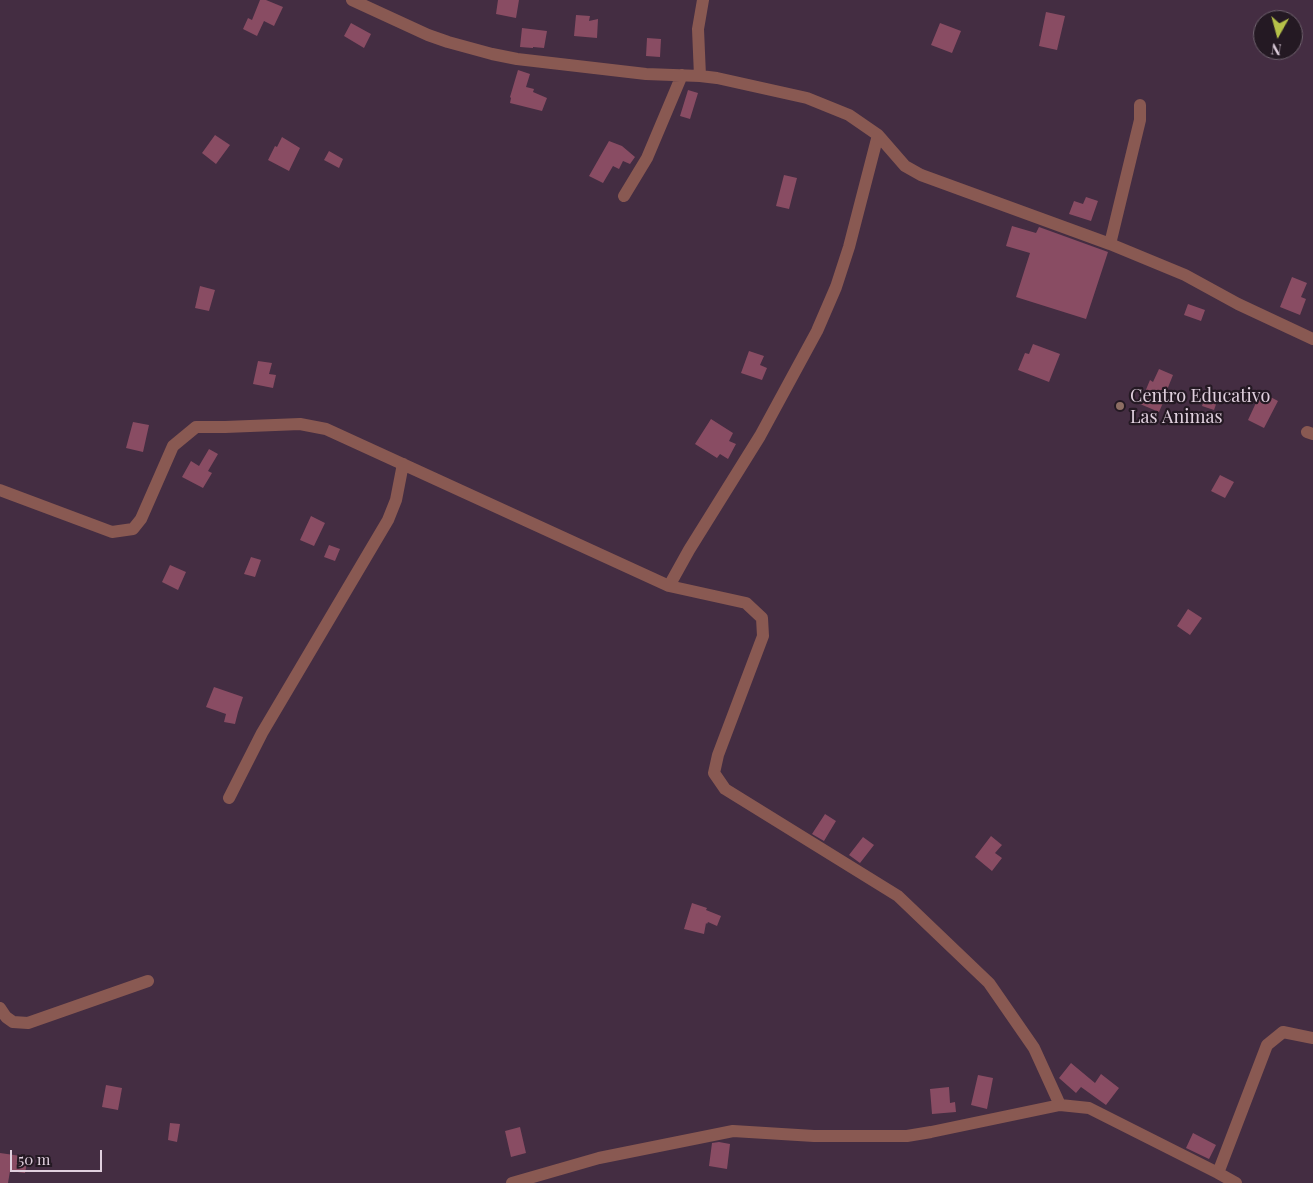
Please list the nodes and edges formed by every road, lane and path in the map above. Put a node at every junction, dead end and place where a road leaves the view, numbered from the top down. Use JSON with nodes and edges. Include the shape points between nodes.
{"nodes":[{"id":1,"x":352,"y":0,"type":"edge"},
{"id":2,"x":703,"y":0,"type":"edge"},
{"id":3,"x":682,"y":75,"type":"junction"},
{"id":4,"x":700,"y":76,"type":"junction"},
{"id":5,"x":1140,"y":105,"type":"dead end"},
{"id":6,"x":878,"y":135,"type":"junction"},
{"id":7,"x":624,"y":196,"type":"dead end"},
{"id":8,"x":1110,"y":244,"type":"junction"},
{"id":9,"x":1313,"y":339,"type":"edge"},
{"id":10,"x":403,"y":464,"type":"junction"},
{"id":11,"x":0,"y":490,"type":"edge"},
{"id":12,"x":669,"y":586,"type":"junction"},
{"id":13,"x":229,"y":798,"type":"dead end"},
{"id":14,"x":148,"y":981,"type":"dead end"},
{"id":15,"x":0,"y":1008,"type":"edge"},
{"id":16,"x":1313,"y":1038,"type":"edge"},
{"id":17,"x":1060,"y":1105,"type":"junction"},
{"id":18,"x":1218,"y":1173,"type":"junction"},
{"id":19,"x":512,"y":1183,"type":"edge"},
{"id":20,"x":1236,"y":1183,"type":"edge"}],
"edges":[{"from":1,"to":3,"type":"street","via":[[428,35],[492,54],[637,73]]},
{"from":2,"to":4,"type":"street","via":[[698,29]]},
{"from":3,"to":4,"type":"street"},
{"from":3,"to":7,"type":"street","via":[[647,158]]},
{"from":4,"to":6,"type":"street","via":[[806,98],[849,115]]},
{"from":5,"to":8,"type":"street","via":[[1140,120]]},
{"from":6,"to":8,"type":"street","via":[[905,166],[920,175]]},
{"from":6,"to":12,"type":"street","via":[[849,247],[817,331],[760,436]]},
{"from":8,"to":9,"type":"street","via":[[1185,276]]},
{"from":10,"to":11,"type":"street","via":[[326,429],[300,424],[196,426],[173,446],[141,519],[133,529],[112,532]]},
{"from":10,"to":12,"type":"street"},
{"from":10,"to":13,"type":"street","via":[[396,500],[388,520],[262,733]]},
{"from":12,"to":17,"type":"street","via":[[746,603],[762,618],[763,636],[718,755],[714,774],[725,789],[898,896],[989,983],[1034,1048]]},
{"from":14,"to":15,"type":"street","via":[[28,1023],[13,1022]]},
{"from":16,"to":18,"type":"street","via":[[1282,1032],[1267,1045]]},
{"from":17,"to":18,"type":"street","via":[[1089,1108]]},
{"from":17,"to":19,"type":"street","via":[[908,1136],[814,1136],[732,1131],[599,1158]]},
{"from":18,"to":20,"type":"street"}]}
